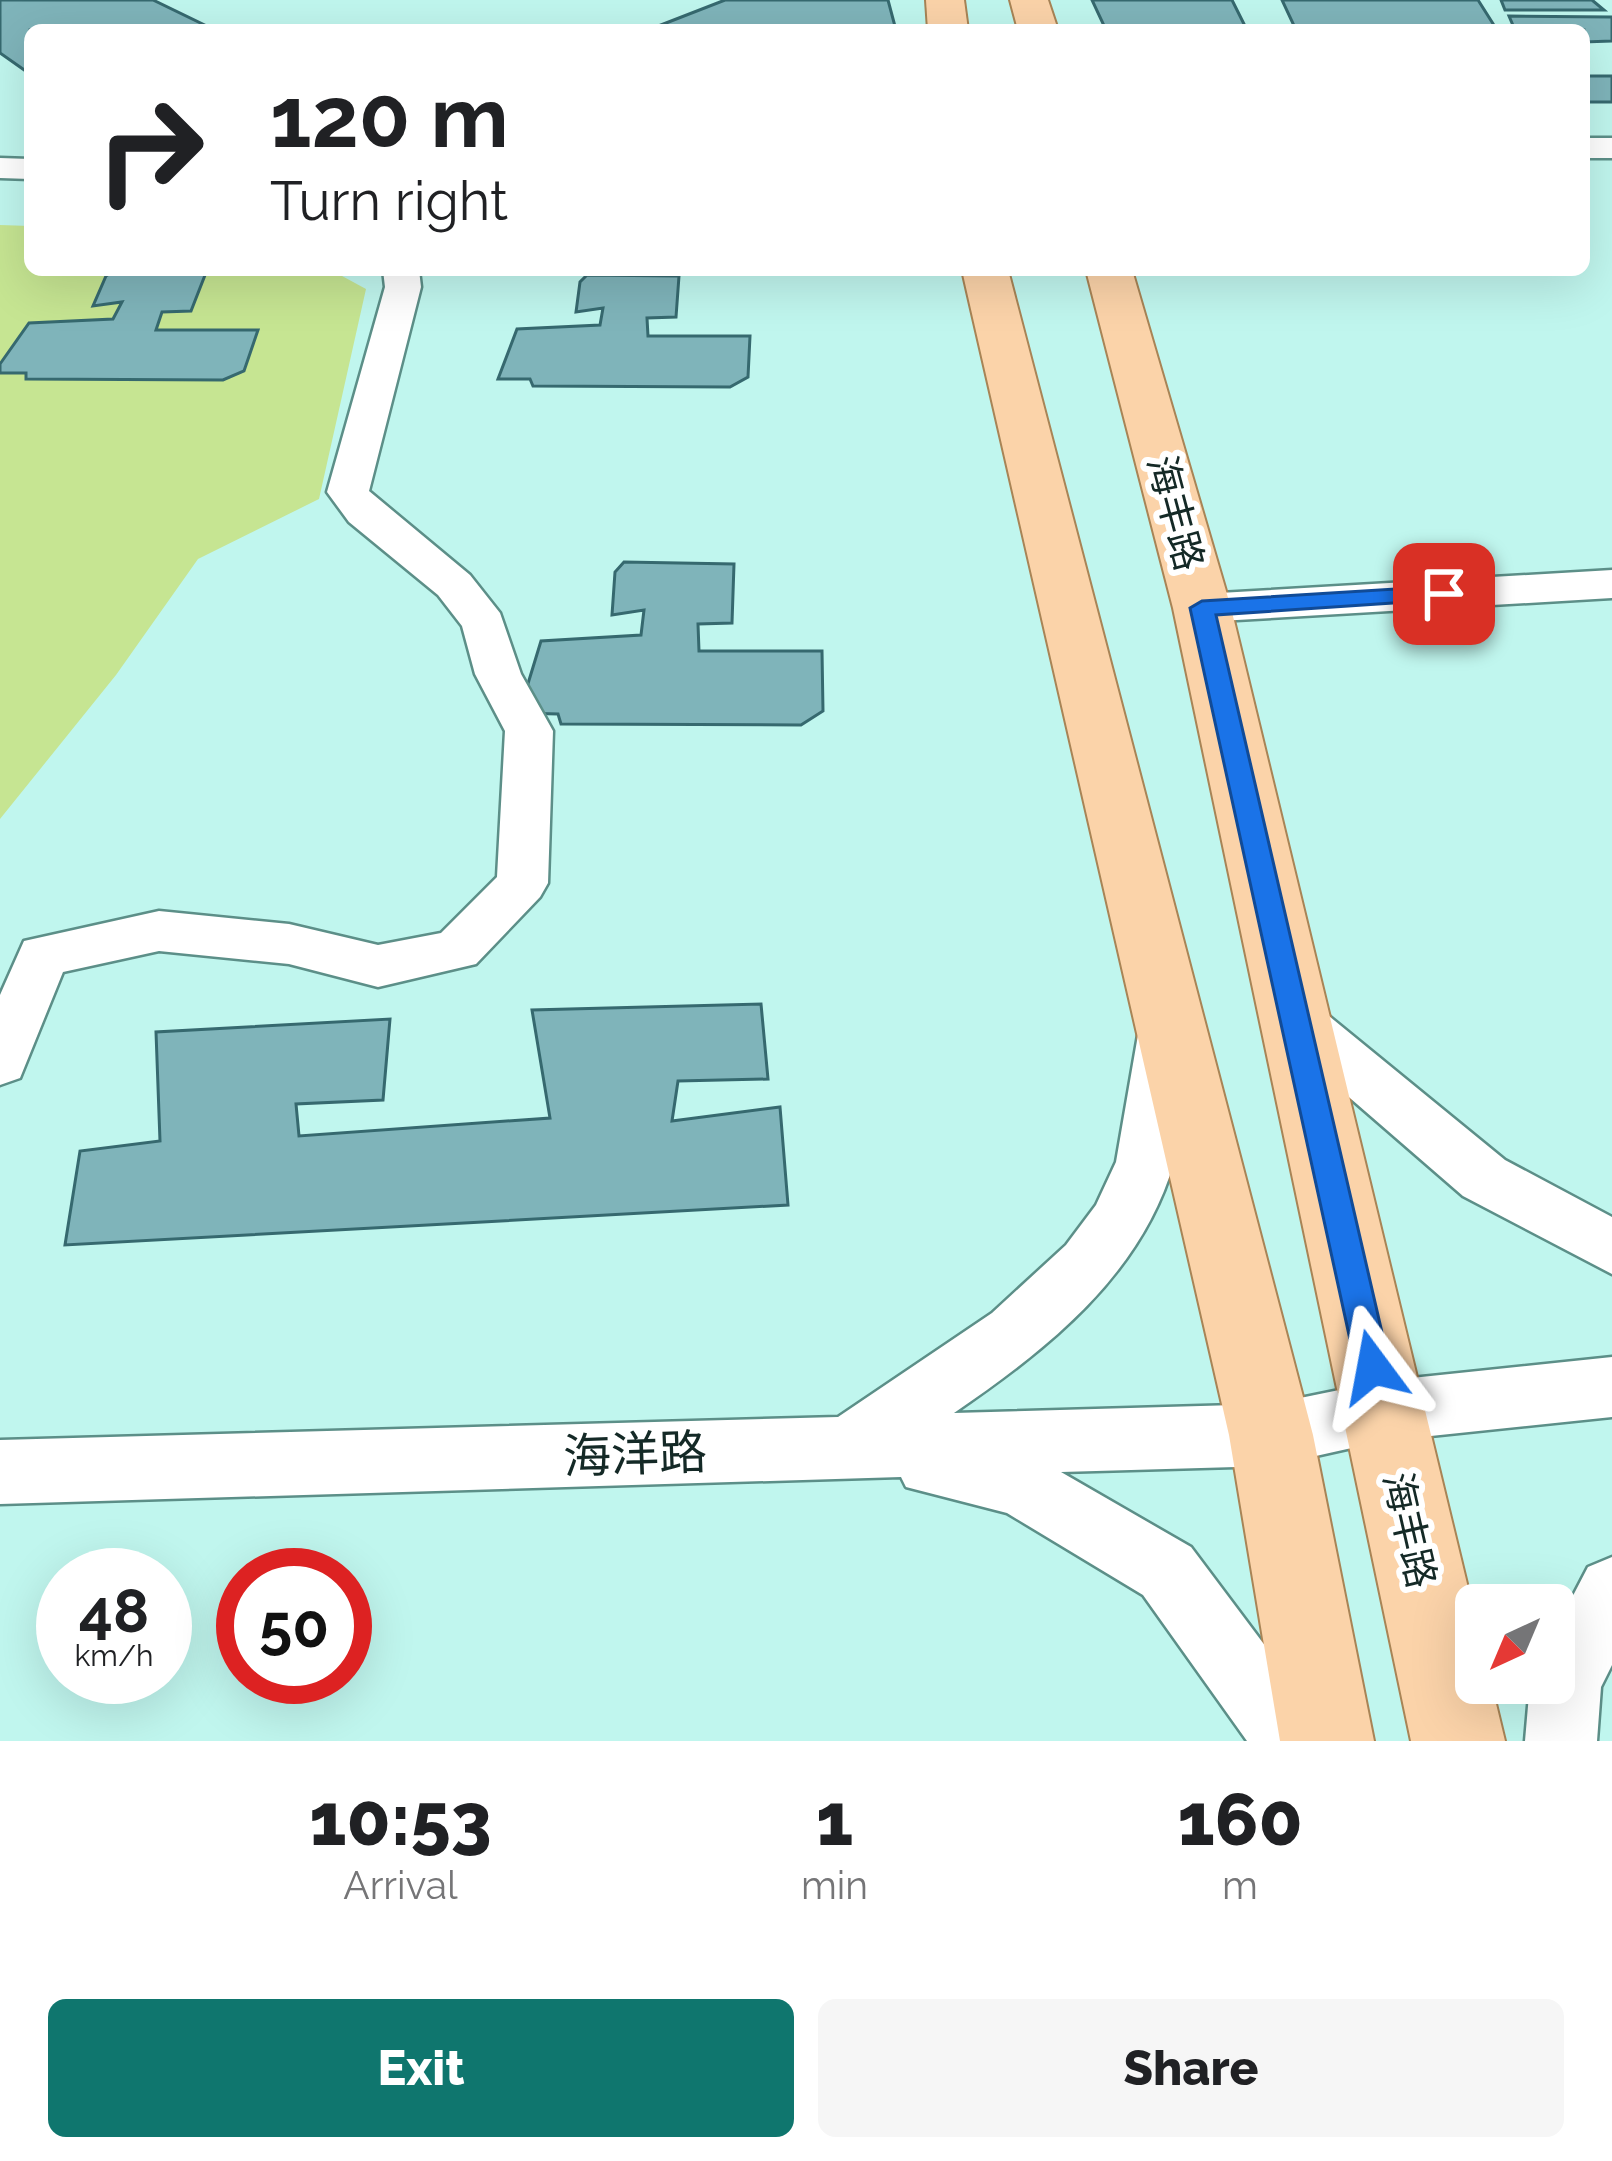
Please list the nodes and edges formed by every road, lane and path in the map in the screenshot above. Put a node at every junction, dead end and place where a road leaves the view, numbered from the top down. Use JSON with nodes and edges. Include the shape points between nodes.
{"nodes":[{"id":1,"x":402,"y":276,"type":"edge"},
{"id":2,"x":986,"y":276,"type":"edge"},
{"id":3,"x":1111,"y":276,"type":"edge"},
{"id":4,"x":1612,"y":584,"type":"edge"},
{"id":5,"x":1202,"y":608,"type":"junction"},
{"id":6,"x":1294,"y":1018,"type":"junction"},
{"id":7,"x":1169,"y":1021,"type":"junction"},
{"id":8,"x":0,"y":1062,"type":"edge"},
{"id":9,"x":1612,"y":1247,"type":"edge"},
{"id":10,"x":1612,"y":1387,"type":"edge"},
{"id":11,"x":1383,"y":1411,"type":"junction"},
{"id":12,"x":1270,"y":1435,"type":"junction"},
{"id":13,"x":846,"y":1448,"type":"junction"},
{"id":14,"x":0,"y":1472,"type":"edge"},
{"id":15,"x":1612,"y":1591,"type":"edge"},
{"id":16,"x":1291,"y":1741,"type":"edge"},
{"id":17,"x":1327,"y":1741,"type":"edge"},
{"id":18,"x":1459,"y":1741,"type":"edge"},
{"id":19,"x":1561,"y":1741,"type":"edge"}],
"edges":[{"from":1,"to":8,"type":"street","via":[[348,492],[454,585],[484,623],[497,674],[529,731],[522,883],[457,950],[378,966],[289,944],[159,931],[44,956]]},
{"from":2,"to":7,"type":"main road"},
{"from":3,"to":5,"type":"main road","name":"海丰路"},
{"from":4,"to":5,"type":"street"},
{"from":5,"to":6,"type":"main road","name":"海丰路"},
{"from":6,"to":9,"type":"street","via":[[1484,1178]]},
{"from":6,"to":11,"type":"main road","name":"海丰路"},
{"from":7,"to":12,"type":"main road"},
{"from":7,"to":13,"type":"street","via":[[1139,1178],[1091,1264],[1007,1338]]},
{"from":10,"to":11,"type":"street","name":"海洋路"},
{"from":11,"to":12,"type":"street","name":"海洋路"},
{"from":11,"to":18,"type":"main road","name":"海丰路"},
{"from":12,"to":13,"type":"street","name":"海洋路"},
{"from":12,"to":17,"type":"main road"},
{"from":13,"to":14,"type":"street","name":"海洋路"},
{"from":13,"to":16,"type":"street","via":[[1018,1484],[1167,1571]]},
{"from":15,"to":19,"type":"street","via":[[1566,1682]]}]}
